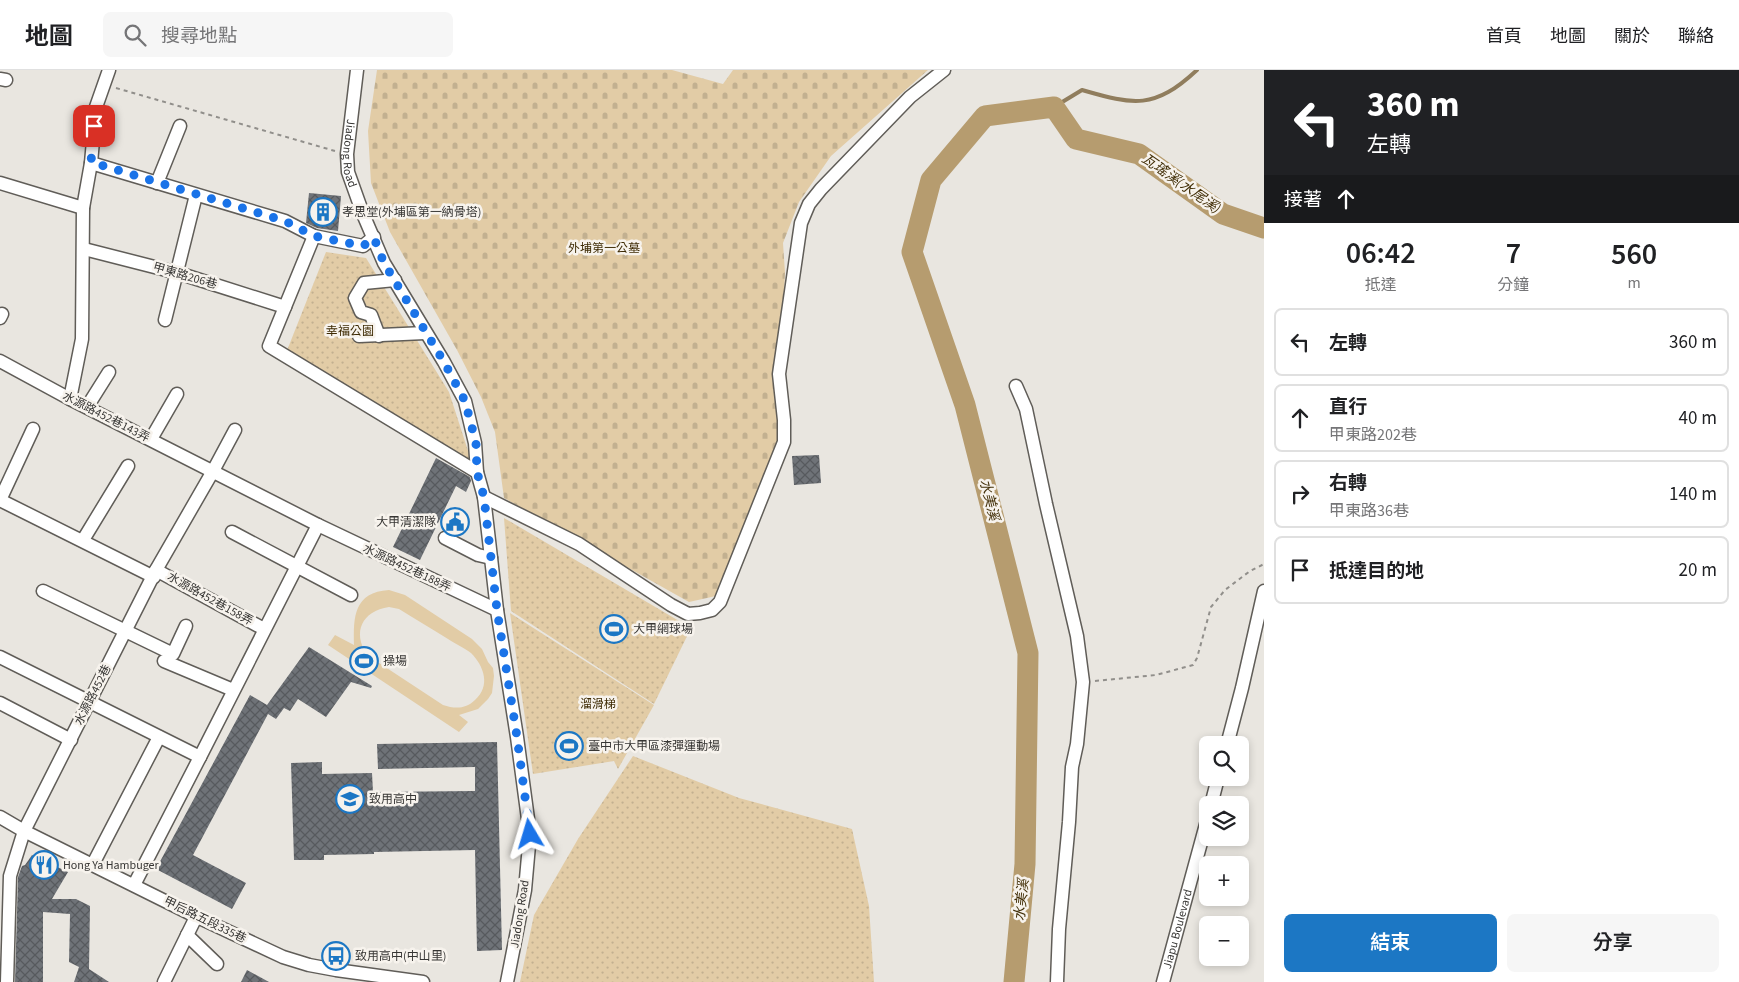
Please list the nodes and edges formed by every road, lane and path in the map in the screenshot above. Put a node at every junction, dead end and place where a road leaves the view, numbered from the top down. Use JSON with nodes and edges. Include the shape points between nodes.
{"nodes":[{"id":1,"x":109,"y":70,"type":"edge"},
{"id":2,"x":357,"y":70,"type":"edge"},
{"id":3,"x":944,"y":70,"type":"edge"},
{"id":4,"x":104,"y":85,"type":"junction"},
{"id":5,"x":180,"y":126,"type":"dead end"},
{"id":6,"x":347,"y":154,"type":"junction"},
{"id":7,"x":91,"y":162,"type":"junction"},
{"id":8,"x":0,"y":183,"type":"edge"},
{"id":9,"x":157,"y":184,"type":"junction"},
{"id":10,"x":196,"y":195,"type":"junction"},
{"id":11,"x":83,"y":208,"type":"junction"},
{"id":12,"x":314,"y":236,"type":"junction"},
{"id":13,"x":374,"y":238,"type":"junction"},
{"id":14,"x":84,"y":249,"type":"junction"},
{"id":15,"x":178,"y":273,"type":"junction"},
{"id":16,"x":395,"y":280,"type":"junction"},
{"id":17,"x":284,"y":307,"type":"junction"},
{"id":18,"x":165,"y":320,"type":"dead end"},
{"id":19,"x":425,"y":333,"type":"junction"},
{"id":20,"x":359,"y":336,"type":"dead end"},
{"id":21,"x":379,"y":336,"type":"junction"},
{"id":22,"x":0,"y":361,"type":"edge"},
{"id":23,"x":109,"y":372,"type":"dead end"},
{"id":24,"x":1016,"y":386,"type":"dead end"},
{"id":25,"x":177,"y":394,"type":"dead end"},
{"id":26,"x":70,"y":399,"type":"junction"},
{"id":27,"x":87,"y":407,"type":"junction"},
{"id":28,"x":33,"y":429,"type":"dead end"},
{"id":29,"x":234,"y":430,"type":"dead end"},
{"id":30,"x":151,"y":439,"type":"junction"},
{"id":31,"x":128,"y":466,"type":"dead end"},
{"id":32,"x":213,"y":471,"type":"junction"},
{"id":33,"x":477,"y":472,"type":"junction"},
{"id":34,"x":484,"y":497,"type":"junction"},
{"id":35,"x":0,"y":500,"type":"edge"},
{"id":36,"x":318,"y":525,"type":"junction"},
{"id":37,"x":232,"y":532,"type":"dead end"},
{"id":38,"x":444,"y":538,"type":"dead end"},
{"id":39,"x":83,"y":540,"type":"junction"},
{"id":40,"x":490,"y":558,"type":"junction"},
{"id":41,"x":1264,"y":564,"type":"edge"},
{"id":42,"x":298,"y":568,"type":"junction"},
{"id":43,"x":155,"y":573,"type":"junction"},
{"id":44,"x":43,"y":591,"type":"dead end"},
{"id":45,"x":1264,"y":591,"type":"edge"},
{"id":46,"x":351,"y":595,"type":"dead end"},
{"id":47,"x":497,"y":610,"type":"junction"},
{"id":48,"x":186,"y":626,"type":"dead end"},
{"id":49,"x":264,"y":629,"type":"junction"},
{"id":50,"x":125,"y":631,"type":"junction"},
{"id":51,"x":0,"y":657,"type":"edge"},
{"id":52,"x":164,"y":661,"type":"dead end"},
{"id":53,"x":1083,"y":682,"type":"junction"},
{"id":54,"x":233,"y":690,"type":"junction"},
{"id":55,"x":90,"y":702,"type":"junction"},
{"id":56,"x":0,"y":703,"type":"edge"},
{"id":57,"x":159,"y":736,"type":"junction"},
{"id":58,"x":1229,"y":736,"type":"edge"},
{"id":59,"x":71,"y":740,"type":"junction"},
{"id":60,"x":200,"y":757,"type":"junction"},
{"id":61,"x":0,"y":817,"type":"edge"},
{"id":62,"x":24,"y":831,"type":"junction"},
{"id":63,"x":1200,"y":846,"type":"edge"},
{"id":64,"x":93,"y":864,"type":"junction"},
{"id":65,"x":5,"y":884,"type":"edge"},
{"id":66,"x":134,"y":885,"type":"junction"},
{"id":67,"x":196,"y":917,"type":"junction"},
{"id":68,"x":4,"y":926,"type":"edge"},
{"id":69,"x":187,"y":935,"type":"junction"},
{"id":70,"x":217,"y":964,"type":"dead end"},
{"id":71,"x":7,"y":982,"type":"edge"},
{"id":72,"x":164,"y":982,"type":"edge"},
{"id":73,"x":423,"y":982,"type":"edge"},
{"id":74,"x":507,"y":982,"type":"edge"},
{"id":75,"x":1057,"y":982,"type":"edge"},
{"id":76,"x":1163,"y":982,"type":"edge"}],
"edges":[{"from":1,"to":4,"type":"street"},
{"from":2,"to":6,"type":"street","name":"Jiadong Road"},
{"from":3,"to":34,"type":"street","via":[[910,97],[809,204],[801,223],[779,374],[784,442],[720,602],[712,610],[688,614],[579,544]]},
{"from":4,"to":6,"type":"path"},
{"from":4,"to":7,"type":"street","via":[[96,107]]},
{"from":5,"to":9,"type":"street"},
{"from":6,"to":13,"type":"street","name":"Jiadong Road","via":[[348,172]]},
{"from":7,"to":9,"type":"street"},
{"from":7,"to":11,"type":"street"},
{"from":8,"to":11,"type":"street"},
{"from":9,"to":10,"type":"street"},
{"from":10,"to":12,"type":"street","via":[[285,221]]},
{"from":10,"to":15,"type":"street"},
{"from":11,"to":14,"type":"street"},
{"from":12,"to":13,"type":"street","via":[[363,246]]},
{"from":12,"to":17,"type":"street"},
{"from":13,"to":16,"type":"street","name":"Jiadong Road"},
{"from":14,"to":15,"type":"street","name":"甲東路206巷"},
{"from":14,"to":26,"type":"street","via":[[82,339]]},
{"from":15,"to":17,"type":"street","name":"甲東路206巷"},
{"from":15,"to":18,"type":"street"},
{"from":16,"to":19,"type":"street","name":"Jiadong Road"},
{"from":16,"to":21,"type":"street","via":[[364,283],[355,298],[361,312],[371,316]]},
{"from":17,"to":33,"type":"street","via":[[269,346]]},
{"from":19,"to":21,"type":"street"},
{"from":19,"to":33,"type":"street","name":"Jiadong Road","via":[[465,401],[476,443]]},
{"from":20,"to":21,"type":"street"},
{"from":22,"to":26,"type":"street","name":"水源路452巷143弄"},
{"from":23,"to":27,"type":"street"},
{"from":24,"to":53,"type":"street","via":[[1026,409],[1077,636]]},
{"from":25,"to":30,"type":"street"},
{"from":26,"to":27,"type":"street","name":"水源路452巷143弄"},
{"from":27,"to":30,"type":"street","name":"水源路452巷143弄"},
{"from":28,"to":35,"type":"street"},
{"from":29,"to":32,"type":"street","name":"水源路452巷"},
{"from":30,"to":32,"type":"street","name":"水源路452巷143弄"},
{"from":31,"to":39,"type":"street"},
{"from":32,"to":36,"type":"street","name":"水源路452巷188弄"},
{"from":32,"to":43,"type":"street","name":"水源路452巷"},
{"from":33,"to":34,"type":"street","name":"Jiadong Road"},
{"from":34,"to":40,"type":"street","name":"Jiadong Road"},
{"from":35,"to":39,"type":"street","name":"水源路452巷158弄"},
{"from":36,"to":42,"type":"street"},
{"from":36,"to":47,"type":"street","name":"水源路452巷188弄"},
{"from":37,"to":42,"type":"street"},
{"from":38,"to":40,"type":"street"},
{"from":39,"to":43,"type":"street","name":"水源路452巷158弄"},
{"from":40,"to":47,"type":"street","name":"Jiadong Road"},
{"from":41,"to":53,"type":"path","via":[[1250,570],[1225,590],[1211,607],[1193,665],[1156,675]]},
{"from":42,"to":46,"type":"street"},
{"from":42,"to":49,"type":"street","name":"水源路452巷158弄"},
{"from":43,"to":49,"type":"street","name":"水源路452巷158弄"},
{"from":43,"to":50,"type":"street","name":"水源路452巷"},
{"from":44,"to":50,"type":"street"},
{"from":45,"to":58,"type":"street"},
{"from":47,"to":74,"type":"street","name":"Jiadong Road","via":[[530,834],[524,897]]},
{"from":48,"to":50,"type":"street","via":[[173,654]]},
{"from":49,"to":54,"type":"street","name":"水源路452巷158弄"},
{"from":50,"to":55,"type":"street","name":"水源路452巷"},
{"from":51,"to":55,"type":"street"},
{"from":52,"to":54,"type":"street"},
{"from":53,"to":75,"type":"street","via":[[1072,767]]},
{"from":54,"to":60,"type":"street","name":"水源路452巷158弄"},
{"from":55,"to":57,"type":"street"},
{"from":55,"to":59,"type":"street","name":"水源路452巷"},
{"from":56,"to":59,"type":"street"},
{"from":57,"to":60,"type":"street"},
{"from":57,"to":64,"type":"street"},
{"from":59,"to":62,"type":"street","name":"水源路452巷"},
{"from":60,"to":66,"type":"street","name":"水源路452巷158弄"},
{"from":61,"to":62,"type":"street","name":"甲后路五段335巷"},
{"from":62,"to":64,"type":"street","name":"甲后路五段335巷"},
{"from":62,"to":65,"type":"street","name":"水源路452巷"},
{"from":63,"to":76,"type":"street","name":"Jiapu Boulevard"},
{"from":64,"to":66,"type":"street","name":"甲后路五段335巷"},
{"from":65,"to":68,"type":"street","name":"水源路452巷"},
{"from":66,"to":67,"type":"street","name":"甲后路五段335巷"},
{"from":67,"to":69,"type":"street"},
{"from":67,"to":73,"type":"street","name":"甲后路五段335巷","via":[[283,957],[309,965]]},
{"from":68,"to":71,"type":"street","name":"水源路452巷"},
{"from":69,"to":70,"type":"street"},
{"from":69,"to":72,"type":"street"}]}
